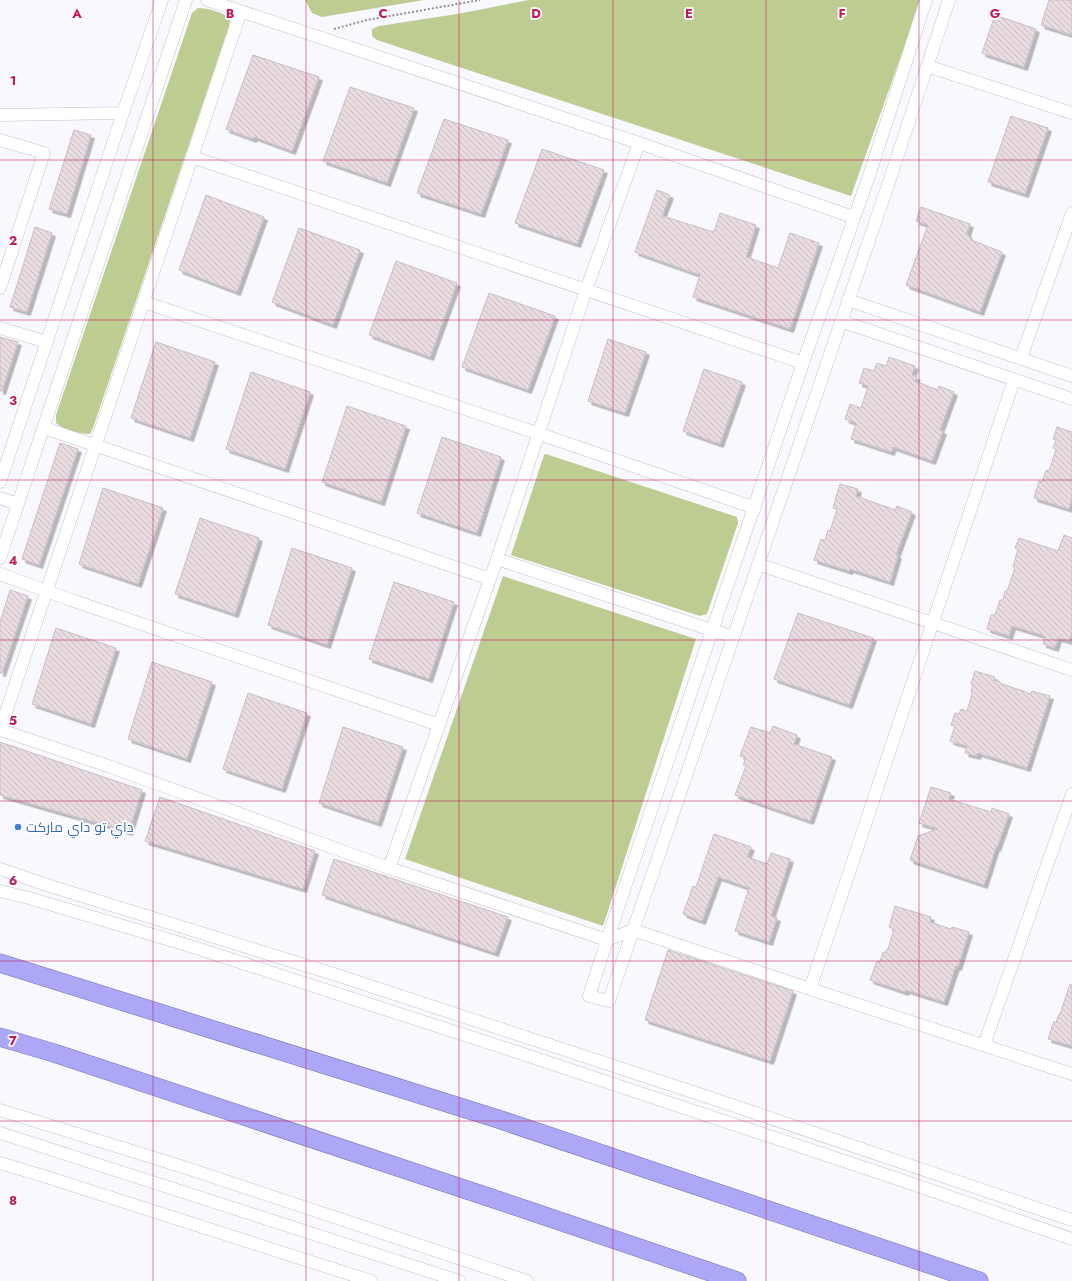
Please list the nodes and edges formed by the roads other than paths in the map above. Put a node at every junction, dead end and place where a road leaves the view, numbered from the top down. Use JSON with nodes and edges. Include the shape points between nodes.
{"nodes":[{"id":1,"x":162,"y":0,"type":"edge"},
{"id":2,"x":186,"y":0,"type":"edge"},
{"id":3,"x":207,"y":0,"type":"edge"},
{"id":4,"x":926,"y":0,"type":"edge"},
{"id":5,"x":949,"y":0,"type":"edge"},
{"id":6,"x":241,"y":11,"type":"junction"},
{"id":7,"x":152,"y":30,"type":"junction"},
{"id":8,"x":173,"y":37,"type":"junction"},
{"id":9,"x":927,"y":66,"type":"junction"},
{"id":10,"x":123,"y":113,"type":"junction"},
{"id":11,"x":1072,"y":113,"type":"edge"},
{"id":12,"x":0,"y":115,"type":"edge"},
{"id":13,"x":0,"y":140,"type":"edge"},
{"id":14,"x":639,"y":143,"type":"junction"},
{"id":15,"x":192,"y":157,"type":"junction"},
{"id":16,"x":870,"y":173,"type":"junction"},
{"id":17,"x":890,"y":179,"type":"junction"},
{"id":18,"x":1072,"y":213,"type":"edge"},
{"id":19,"x":854,"y":217,"type":"junction"},
{"id":20,"x":3,"y":269,"type":"edge"},
{"id":21,"x":0,"y":288,"type":"edge"},
{"id":22,"x":586,"y":290,"type":"junction"},
{"id":23,"x":848,"y":300,"type":"junction"},
{"id":24,"x":144,"y":302,"type":"junction"},
{"id":25,"x":841,"y":321,"type":"junction"},
{"id":26,"x":0,"y":328,"type":"edge"},
{"id":27,"x":47,"y":342,"type":"junction"},
{"id":28,"x":1021,"y":358,"type":"junction"},
{"id":29,"x":803,"y":363,"type":"junction"},
{"id":30,"x":1072,"y":376,"type":"edge"},
{"id":31,"x":1014,"y":380,"type":"junction"},
{"id":32,"x":1072,"y":399,"type":"edge"},
{"id":33,"x":44,"y":428,"type":"junction"},
{"id":34,"x":540,"y":434,"type":"junction"},
{"id":35,"x":95,"y":447,"type":"junction"},
{"id":36,"x":0,"y":482,"type":"edge"},
{"id":37,"x":0,"y":498,"type":"edge"},
{"id":38,"x":17,"y":504,"type":"junction"},
{"id":39,"x":755,"y":508,"type":"junction"},
{"id":40,"x":0,"y":558,"type":"edge"},
{"id":41,"x":497,"y":559,"type":"junction"},
{"id":42,"x":758,"y":564,"type":"junction"},
{"id":43,"x":0,"y":574,"type":"edge"},
{"id":44,"x":490,"y":579,"type":"junction"},
{"id":45,"x":48,"y":591,"type":"junction"},
{"id":46,"x":932,"y":623,"type":"junction"},
{"id":47,"x":713,"y":631,"type":"junction"},
{"id":48,"x":733,"y":637,"type":"junction"},
{"id":49,"x":1072,"y":670,"type":"edge"},
{"id":50,"x":439,"y":725,"type":"junction"},
{"id":51,"x":1072,"y":794,"type":"edge"},
{"id":52,"x":390,"y":868,"type":"junction"},
{"id":53,"x":0,"y":869,"type":"edge"},
{"id":54,"x":0,"y":891,"type":"edge"},
{"id":55,"x":633,"y":930,"type":"junction"},
{"id":56,"x":607,"y":940,"type":"junction"},
{"id":57,"x":0,"y":963,"type":"edge"},
{"id":58,"x":810,"y":989,"type":"junction"},
{"id":59,"x":0,"y":1037,"type":"edge"},
{"id":60,"x":984,"y":1045,"type":"junction"},
{"id":61,"x":1072,"y":1074,"type":"edge"},
{"id":62,"x":0,"y":1110,"type":"edge"},
{"id":63,"x":0,"y":1133,"type":"edge"},
{"id":64,"x":0,"y":1163,"type":"edge"},
{"id":65,"x":1072,"y":1220,"type":"edge"},
{"id":66,"x":1072,"y":1240,"type":"edge"},
{"id":67,"x":371,"y":1281,"type":"edge"},
{"id":68,"x":459,"y":1281,"type":"edge"},
{"id":69,"x":527,"y":1281,"type":"edge"},
{"id":70,"x":737,"y":1281,"type":"edge"},
{"id":71,"x":979,"y":1281,"type":"edge"}],
"edges":[{"from":1,"to":7,"type":"street"},
{"from":2,"to":8,"type":"street"},
{"from":3,"to":6,"type":"street"},
{"from":4,"to":16,"type":"street"},
{"from":5,"to":9,"type":"street"},
{"from":6,"to":14,"type":"street"},
{"from":6,"to":15,"type":"street"},
{"from":7,"to":8,"type":"street"},
{"from":7,"to":10,"type":"street"},
{"from":8,"to":33,"type":"street"},
{"from":9,"to":11,"type":"street"},
{"from":9,"to":17,"type":"street"},
{"from":10,"to":12,"type":"street"},
{"from":10,"to":27,"type":"street"},
{"from":13,"to":20,"type":"street","via":[[44,153]]},
{"from":14,"to":19,"type":"street"},
{"from":14,"to":22,"type":"street"},
{"from":15,"to":22,"type":"street"},
{"from":15,"to":24,"type":"street"},
{"from":16,"to":17,"type":"street"},
{"from":16,"to":19,"type":"street"},
{"from":17,"to":23,"type":"street"},
{"from":18,"to":28,"type":"street"},
{"from":19,"to":29,"type":"street"},
{"from":20,"to":21,"type":"street"},
{"from":22,"to":29,"type":"street"},
{"from":22,"to":34,"type":"street"},
{"from":23,"to":25,"type":"street"},
{"from":23,"to":28,"type":"street"},
{"from":24,"to":34,"type":"street"},
{"from":24,"to":35,"type":"street"},
{"from":25,"to":31,"type":"street"},
{"from":25,"to":42,"type":"street"},
{"from":26,"to":27,"type":"street"},
{"from":27,"to":36,"type":"street"},
{"from":28,"to":30,"type":"street"},
{"from":29,"to":39,"type":"street"},
{"from":31,"to":32,"type":"street"},
{"from":31,"to":46,"type":"street"},
{"from":33,"to":35,"type":"street"},
{"from":33,"to":38,"type":"street"},
{"from":34,"to":39,"type":"street"},
{"from":34,"to":41,"type":"street"},
{"from":35,"to":44,"type":"street"},
{"from":35,"to":45,"type":"street"},
{"from":37,"to":38,"type":"street"},
{"from":38,"to":40,"type":"street"},
{"from":39,"to":47,"type":"street"},
{"from":41,"to":44,"type":"street"},
{"from":41,"to":47,"type":"street"},
{"from":42,"to":46,"type":"street"},
{"from":42,"to":48,"type":"street"},
{"from":43,"to":45,"type":"street"},
{"from":44,"to":50,"type":"street"},
{"from":45,"to":50,"type":"street"},
{"from":45,"to":52,"type":"street","via":[[0,730],[111,767]]},
{"from":46,"to":49,"type":"street"},
{"from":46,"to":58,"type":"street"},
{"from":47,"to":48,"type":"street"},
{"from":47,"to":56,"type":"street"},
{"from":48,"to":55,"type":"street"},
{"from":50,"to":52,"type":"street"},
{"from":51,"to":60,"type":"street"},
{"from":52,"to":56,"type":"street"},
{"from":53,"to":65,"type":"street","via":[[381,989]]},
{"from":54,"to":66,"type":"street","via":[[186,945],[517,1052]]},
{"from":55,"to":56,"type":"street"},
{"from":55,"to":56,"type":"street","via":[[609,1001],[589,996]]},
{"from":55,"to":58,"type":"street"},
{"from":57,"to":71,"type":"highway","via":[[498,1119]]},
{"from":58,"to":60,"type":"street"},
{"from":59,"to":70,"type":"highway"},
{"from":60,"to":61,"type":"street"},
{"from":62,"to":69,"type":"street","via":[[178,1165]]},
{"from":63,"to":68,"type":"street"},
{"from":64,"to":67,"type":"street"}]}
